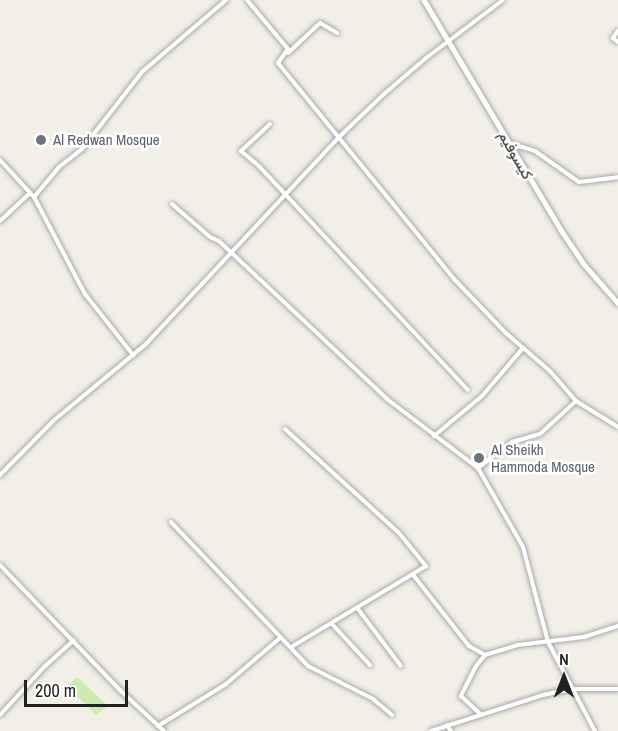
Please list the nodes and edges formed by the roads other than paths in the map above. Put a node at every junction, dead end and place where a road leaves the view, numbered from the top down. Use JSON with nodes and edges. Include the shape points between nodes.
{"nodes":[{"id":1,"x":226,"y":0,"type":"edge"},
{"id":2,"x":248,"y":0,"type":"edge"},
{"id":3,"x":424,"y":0,"type":"edge"},
{"id":4,"x":503,"y":0,"type":"edge"},
{"id":5,"x":618,"y":31,"type":"edge"},
{"id":6,"x":337,"y":33,"type":"dead end"},
{"id":7,"x":449,"y":41,"type":"junction"},
{"id":8,"x":618,"y":42,"type":"edge"},
{"id":9,"x":283,"y":57,"type":"junction"},
{"id":10,"x":270,"y":124,"type":"dead end"},
{"id":11,"x":339,"y":137,"type":"junction"},
{"id":12,"x":509,"y":143,"type":"junction"},
{"id":13,"x":0,"y":160,"type":"edge"},
{"id":14,"x":618,"y":177,"type":"edge"},
{"id":15,"x":32,"y":195,"type":"junction"},
{"id":16,"x":286,"y":197,"type":"junction"},
{"id":17,"x":172,"y":204,"type":"dead end"},
{"id":18,"x":0,"y":222,"type":"edge"},
{"id":19,"x":230,"y":253,"type":"junction"},
{"id":20,"x":618,"y":303,"type":"edge"},
{"id":21,"x":523,"y":348,"type":"junction"},
{"id":22,"x":133,"y":355,"type":"junction"},
{"id":23,"x":468,"y":390,"type":"dead end"},
{"id":24,"x":576,"y":401,"type":"junction"},
{"id":25,"x":618,"y":427,"type":"edge"},
{"id":26,"x":285,"y":429,"type":"dead end"},
{"id":27,"x":434,"y":436,"type":"junction"},
{"id":28,"x":478,"y":468,"type":"junction"},
{"id":29,"x":0,"y":475,"type":"edge"},
{"id":30,"x":171,"y":522,"type":"dead end"},
{"id":31,"x":0,"y":565,"type":"edge"},
{"id":32,"x":414,"y":576,"type":"junction"},
{"id":33,"x":358,"y":609,"type":"junction"},
{"id":34,"x":332,"y":624,"type":"junction"},
{"id":35,"x":618,"y":626,"type":"edge"},
{"id":36,"x":280,"y":638,"type":"junction"},
{"id":37,"x":74,"y":640,"type":"junction"},
{"id":38,"x":548,"y":642,"type":"junction"},
{"id":39,"x":291,"y":647,"type":"junction"},
{"id":40,"x":485,"y":655,"type":"junction"},
{"id":41,"x":370,"y":665,"type":"dead end"},
{"id":42,"x":401,"y":666,"type":"dead end"},
{"id":43,"x":572,"y":689,"type":"junction"},
{"id":44,"x":618,"y":689,"type":"edge"},
{"id":45,"x":392,"y":714,"type":"dead end"},
{"id":46,"x":480,"y":714,"type":"junction"},
{"id":47,"x":0,"y":715,"type":"edge"},
{"id":48,"x":447,"y":725,"type":"junction"},
{"id":49,"x":158,"y":726,"type":"junction"},
{"id":50,"x":164,"y":731,"type":"edge"},
{"id":51,"x":431,"y":731,"type":"edge"},
{"id":52,"x":451,"y":731,"type":"edge"},
{"id":53,"x":595,"y":731,"type":"edge"}],
"edges":[{"from":1,"to":15,"type":"street","via":[[142,72],[82,149]]},
{"from":2,"to":9,"type":"street","via":[[288,49]]},
{"from":3,"to":7,"type":"street","name":"كيسوفيم"},
{"from":4,"to":7,"type":"street"},
{"from":5,"to":8,"type":"street","via":[[613,38]]},
{"from":6,"to":9,"type":"street","via":[[320,23]]},
{"from":7,"to":11,"type":"street"},
{"from":7,"to":12,"type":"street","name":"كيسوفيم"},
{"from":9,"to":11,"type":"street","via":[[278,63]]},
{"from":10,"to":16,"type":"street","via":[[242,151]]},
{"from":11,"to":16,"type":"street"},
{"from":11,"to":21,"type":"street","via":[[454,279]]},
{"from":12,"to":14,"type":"street","via":[[535,151],[579,182]]},
{"from":12,"to":20,"type":"street","name":"كيسوفيم","via":[[573,248]]},
{"from":13,"to":15,"type":"street"},
{"from":15,"to":18,"type":"street"},
{"from":15,"to":22,"type":"street","via":[[86,294]]},
{"from":16,"to":19,"type":"street"},
{"from":16,"to":23,"type":"street"},
{"from":17,"to":19,"type":"street"},
{"from":19,"to":22,"type":"street"},
{"from":19,"to":27,"type":"street","via":[[387,399]]},
{"from":21,"to":24,"type":"street"},
{"from":21,"to":27,"type":"street","via":[[482,396]]},
{"from":22,"to":29,"type":"street","via":[[53,421]]},
{"from":24,"to":25,"type":"street"},
{"from":24,"to":28,"type":"street","via":[[540,434],[512,442]]},
{"from":26,"to":32,"type":"street","via":[[399,533],[426,567]]},
{"from":27,"to":28,"type":"street"},
{"from":28,"to":38,"type":"street","via":[[523,547]]},
{"from":30,"to":36,"type":"street"},
{"from":31,"to":37,"type":"street"},
{"from":32,"to":33,"type":"street"},
{"from":32,"to":40,"type":"street","via":[[469,645]]},
{"from":33,"to":34,"type":"street"},
{"from":33,"to":42,"type":"street"},
{"from":34,"to":39,"type":"street"},
{"from":34,"to":41,"type":"street"},
{"from":35,"to":38,"type":"street","via":[[584,637]]},
{"from":36,"to":39,"type":"street"},
{"from":36,"to":49,"type":"street","via":[[226,684]]},
{"from":37,"to":47,"type":"street"},
{"from":37,"to":49,"type":"street"},
{"from":38,"to":40,"type":"street","via":[[518,645]]},
{"from":38,"to":43,"type":"street"},
{"from":39,"to":45,"type":"street","via":[[308,666],[373,699]]},
{"from":40,"to":46,"type":"street","via":[[461,696]]},
{"from":43,"to":44,"type":"street"},
{"from":43,"to":46,"type":"street"},
{"from":43,"to":53,"type":"street"},
{"from":46,"to":48,"type":"street"},
{"from":48,"to":51,"type":"street"},
{"from":48,"to":52,"type":"street"},
{"from":49,"to":50,"type":"street"}]}
